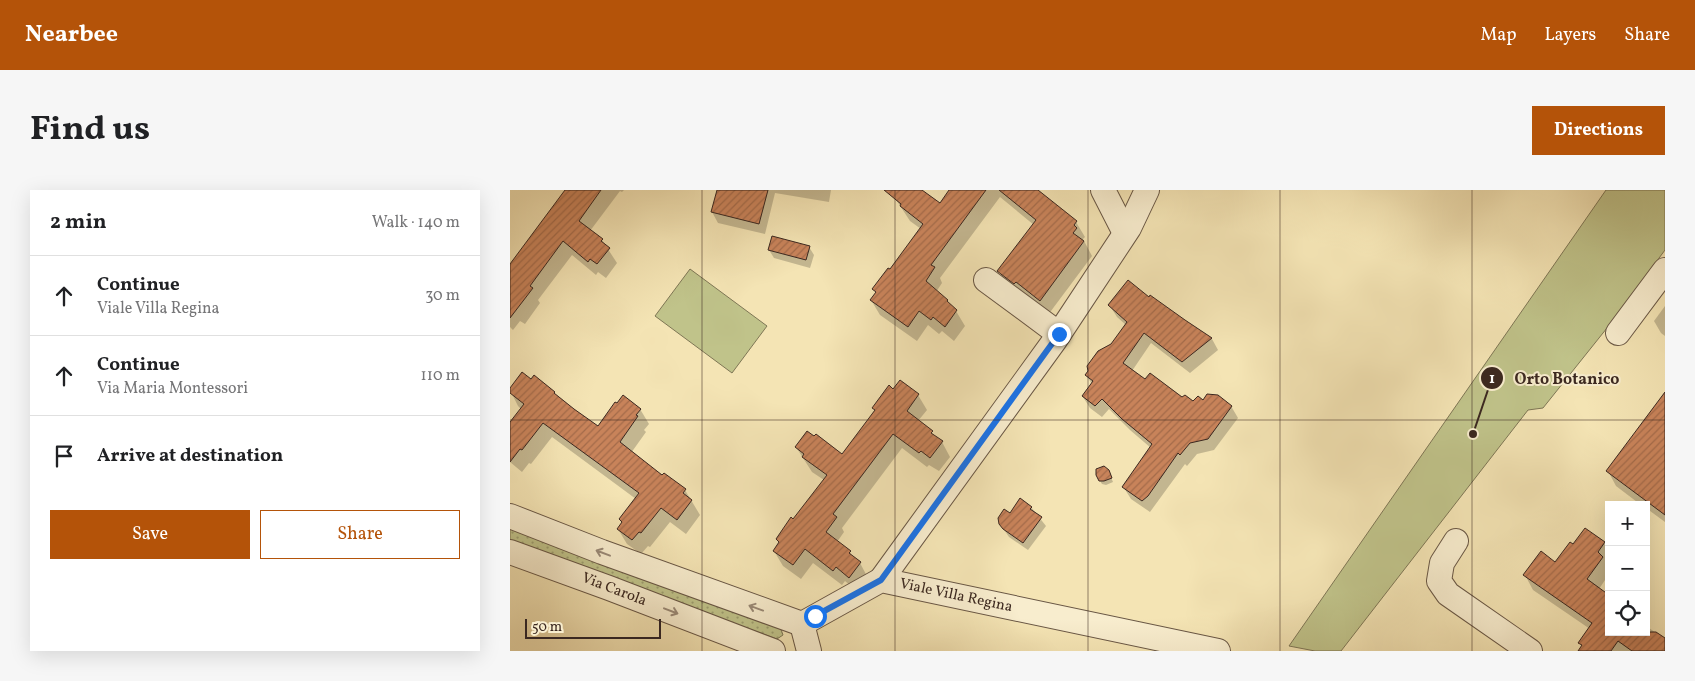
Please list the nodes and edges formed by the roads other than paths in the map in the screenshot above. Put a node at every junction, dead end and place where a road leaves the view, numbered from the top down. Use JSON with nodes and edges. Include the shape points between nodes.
{"nodes":[{"id":1,"x":1147,"y":190,"type":"edge"},
{"id":2,"x":1107,"y":199,"type":"edge"},
{"id":3,"x":1130,"y":224,"type":"junction"},
{"id":4,"x":1665,"y":270,"type":"edge"},
{"id":5,"x":986,"y":280,"type":"dead end"},
{"id":6,"x":1618,"y":333,"type":"dead end"},
{"id":7,"x":1059,"y":334,"type":"junction"},
{"id":8,"x":510,"y":516,"type":"edge"},
{"id":9,"x":1456,"y":541,"type":"dead end"},
{"id":10,"x":510,"y":552,"type":"edge"},
{"id":11,"x":881,"y":580,"type":"junction"},
{"id":12,"x":802,"y":624,"type":"junction"},
{"id":13,"x":773,"y":651,"type":"edge"},
{"id":14,"x":809,"y":651,"type":"edge"},
{"id":15,"x":1218,"y":651,"type":"edge"},
{"id":16,"x":1530,"y":651,"type":"edge"}],
"edges":[{"from":1,"to":3,"type":"street"},
{"from":2,"to":3,"type":"street"},
{"from":3,"to":7,"type":"street"},
{"from":4,"to":6,"type":"street"},
{"from":5,"to":7,"type":"street"},
{"from":7,"to":11,"type":"street"},
{"from":12,"to":8,"type":"street","one_way":true},
{"from":9,"to":16,"type":"street","via":[[1442,563],[1439,581],[1448,594]]},
{"from":10,"to":13,"type":"street","name":"Via Carola","one_way":true},
{"from":11,"to":12,"type":"street","name":"Viale Villa Regina"},
{"from":11,"to":15,"type":"street","name":"Viale Villa Regina"},
{"from":12,"to":14,"type":"street"}]}
